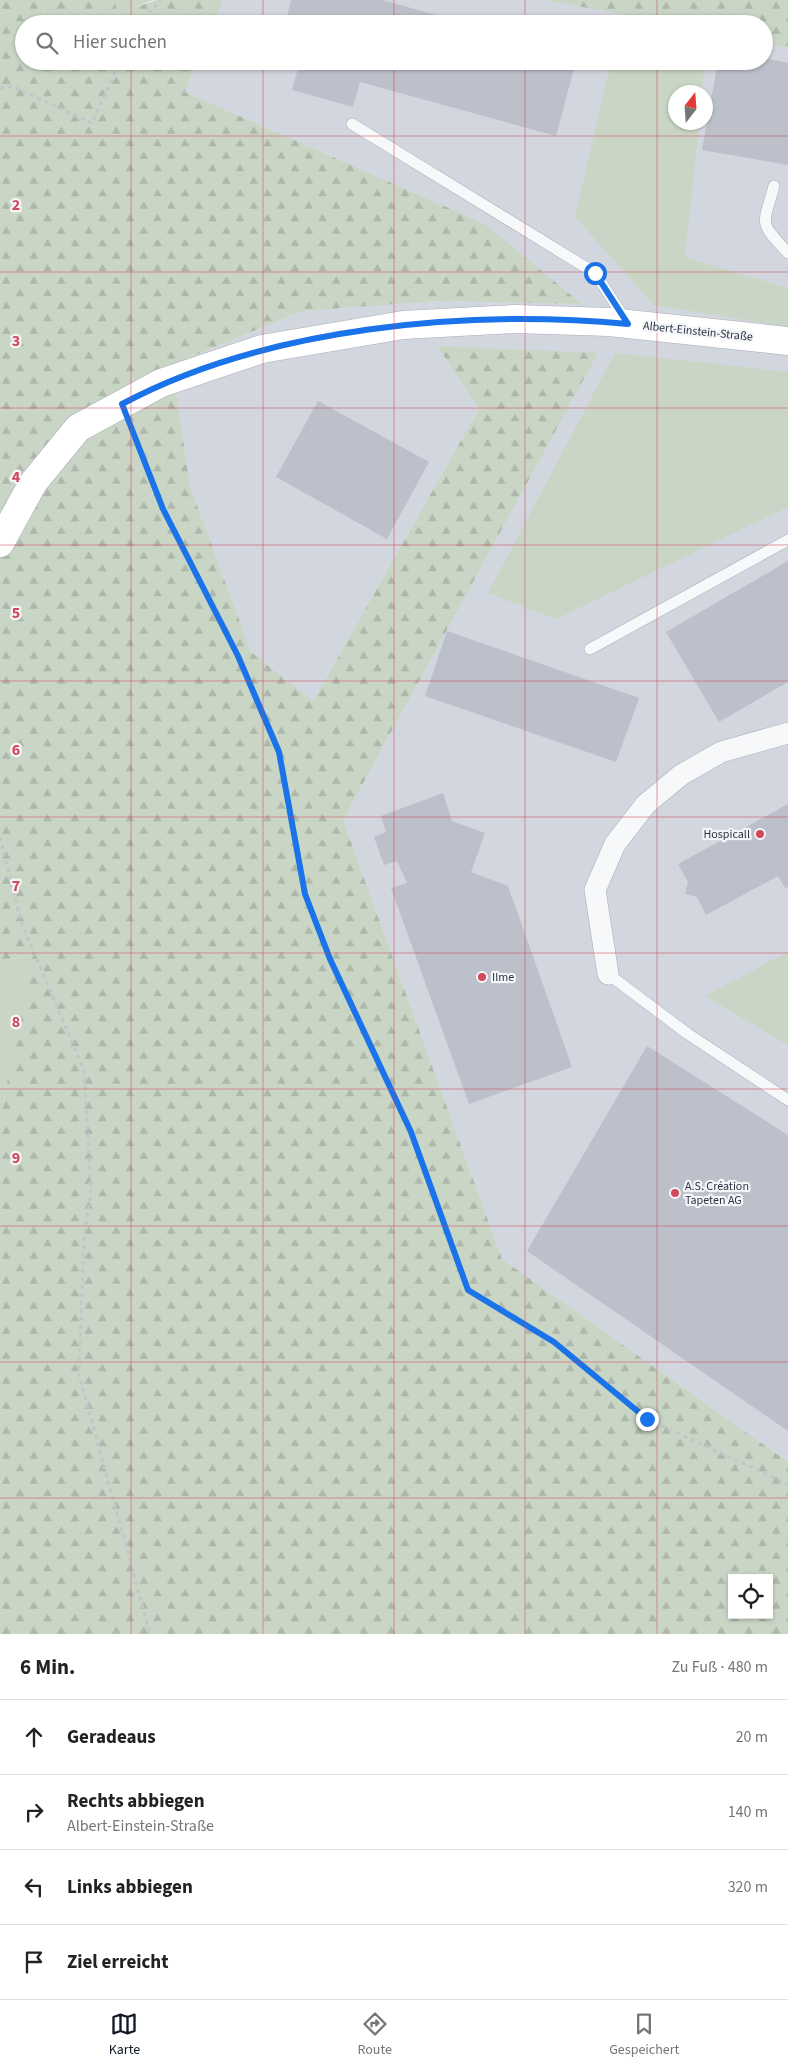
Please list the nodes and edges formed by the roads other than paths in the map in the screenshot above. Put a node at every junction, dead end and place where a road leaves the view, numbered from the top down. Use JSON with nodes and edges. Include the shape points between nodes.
{"nodes":[{"id":1,"x":352,"y":124,"type":"dead end"},
{"id":2,"x":774,"y":186,"type":"dead end"},
{"id":3,"x":788,"y":253,"type":"edge"},
{"id":4,"x":628,"y":324,"type":"junction"},
{"id":5,"x":788,"y":341,"type":"edge"},
{"id":6,"x":788,"y":540,"type":"edge"},
{"id":7,"x":0,"y":543,"type":"edge"},
{"id":8,"x":590,"y":649,"type":"dead end"},
{"id":9,"x":788,"y":733,"type":"edge"},
{"id":10,"x":608,"y":974,"type":"joint"},
{"id":11,"x":788,"y":1100,"type":"edge"}],
"edges":[{"from":1,"to":4,"type":"lane","via":[[595,273]]},
{"from":2,"to":3,"type":"lane","via":[[764,224]]},
{"from":4,"to":5,"type":"street","name":"Albert-Einstein-Straße"},
{"from":4,"to":7,"type":"street","name":"Albert-Einstein-Straße","via":[[515,319],[403,325],[262,349],[161,383],[78,428],[33,483]]},
{"from":6,"to":8,"type":"lane"},
{"from":9,"to":10,"type":"street","via":[[721,752],[681,775],[646,804],[615,844],[595,890]]},
{"from":10,"to":11,"type":"lane","via":[[688,1034]]}]}
